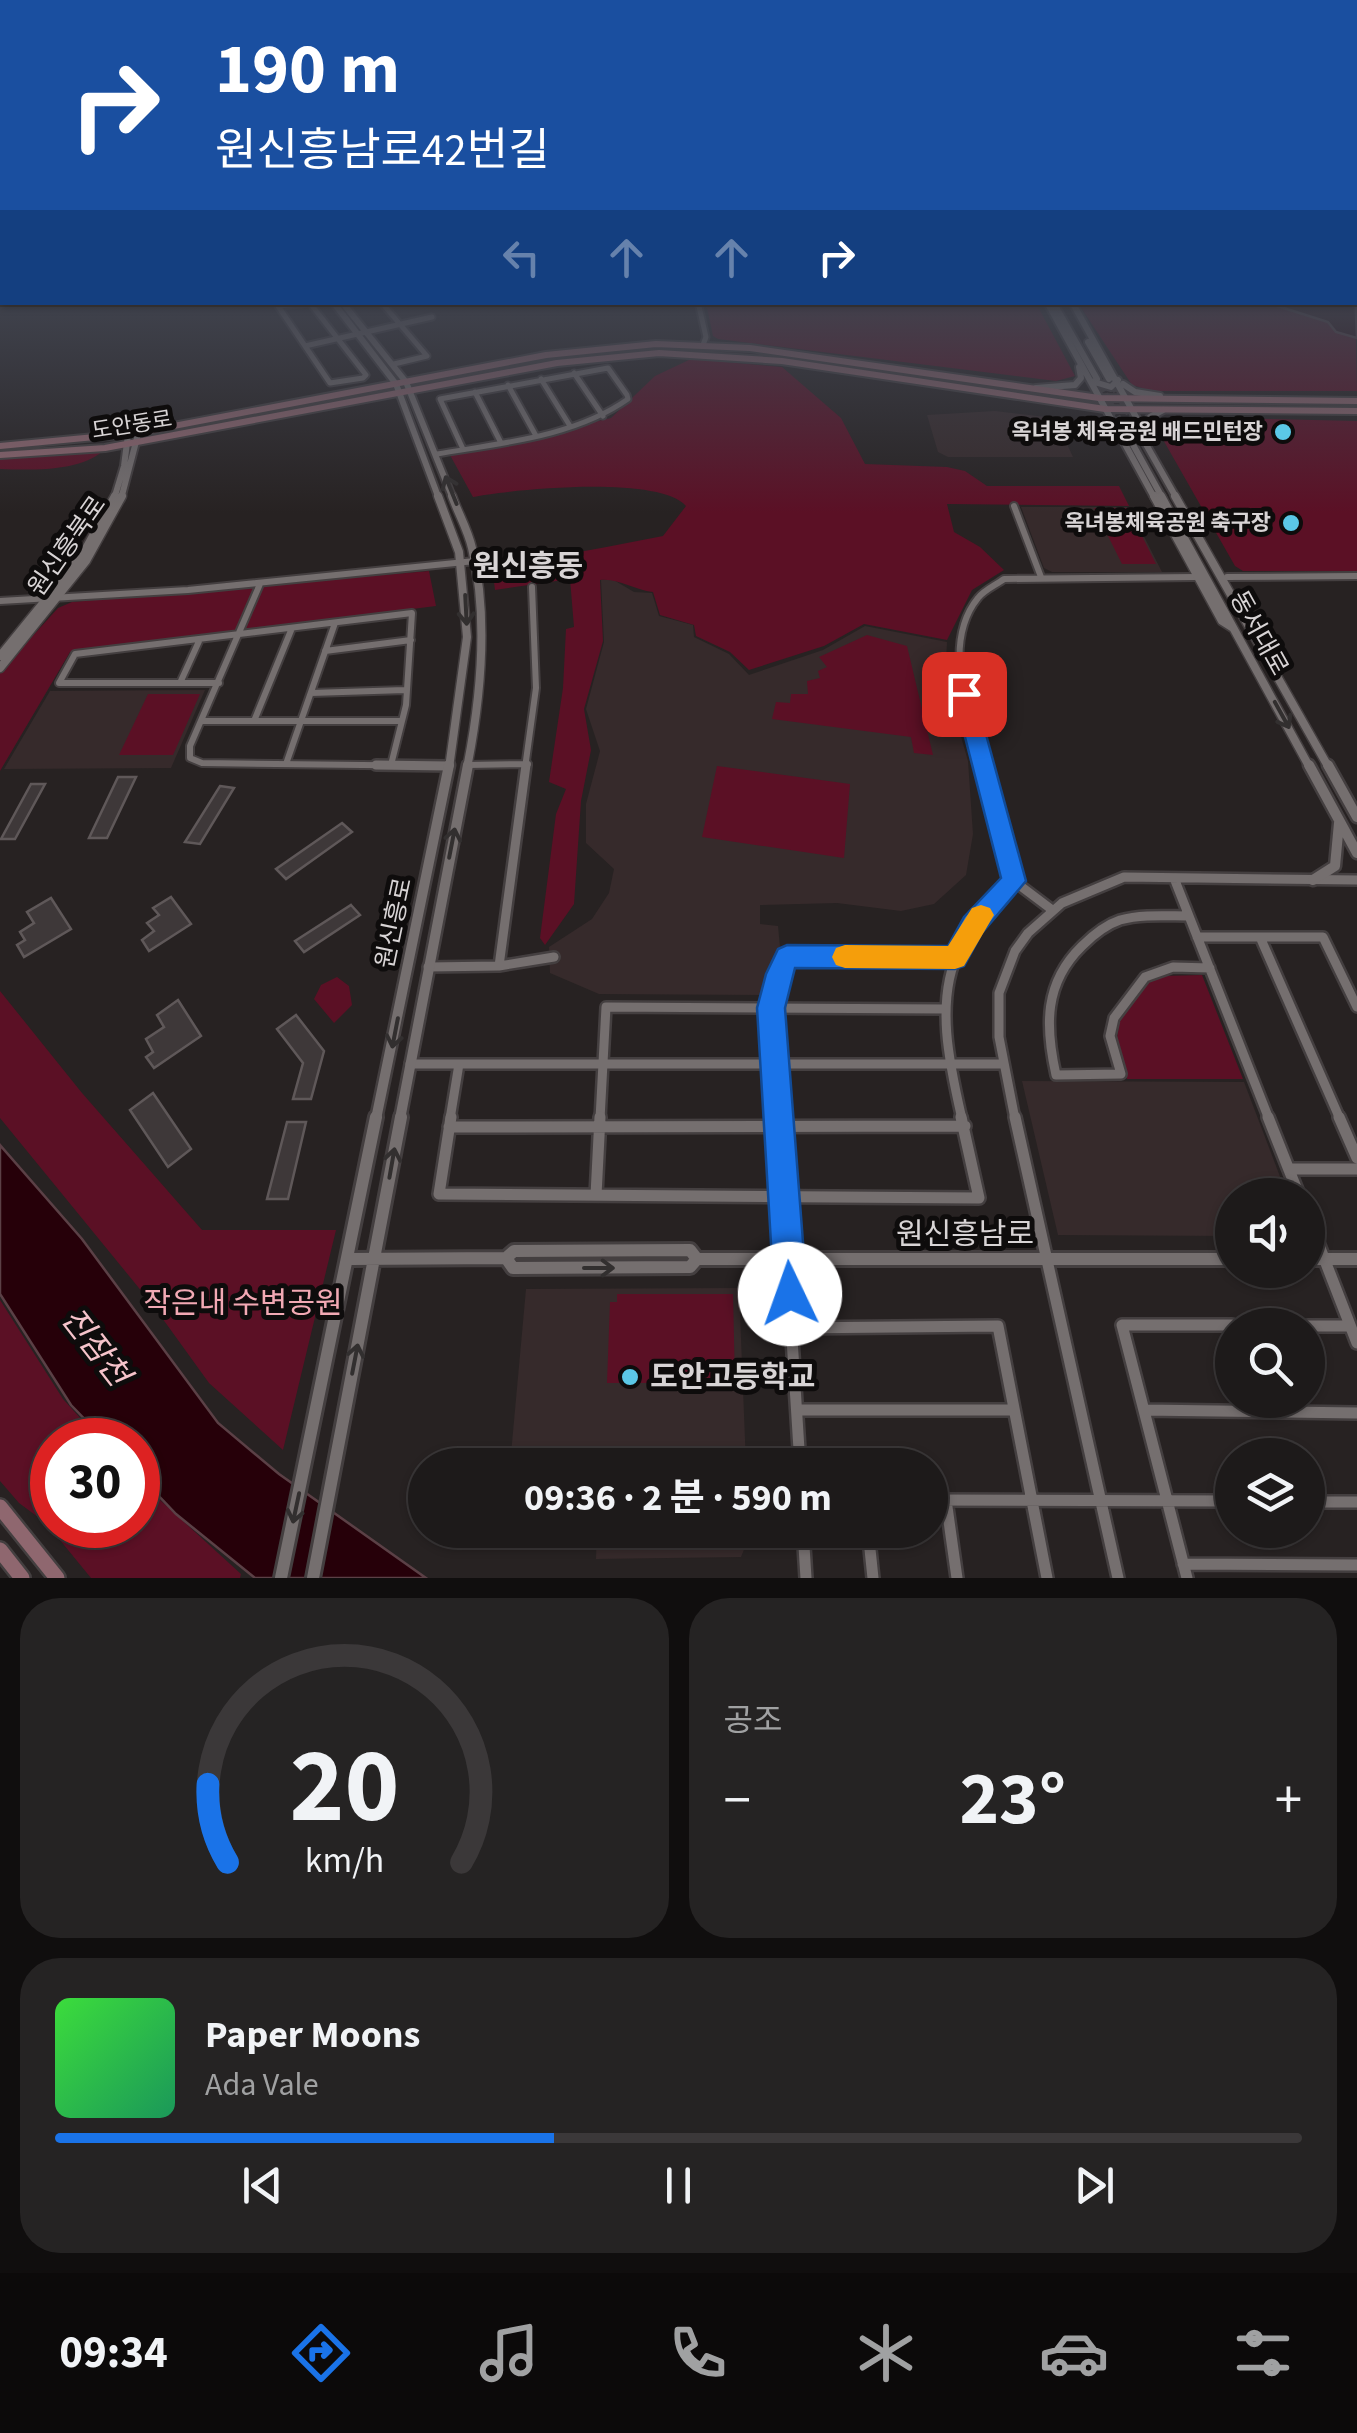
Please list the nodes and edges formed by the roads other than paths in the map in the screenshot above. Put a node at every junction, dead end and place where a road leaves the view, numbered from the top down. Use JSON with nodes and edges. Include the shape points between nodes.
{"nodes":[{"id":1,"x":319,"y":366,"type":"edge"},
{"id":2,"x":359,"y":366,"type":"edge"},
{"id":3,"x":386,"y":366,"type":"edge"},
{"id":4,"x":395,"y":366,"type":"edge"},
{"id":5,"x":505,"y":366,"type":"edge"},
{"id":6,"x":537,"y":366,"type":"edge"},
{"id":7,"x":814,"y":366,"type":"edge"},
{"id":8,"x":879,"y":366,"type":"edge"},
{"id":9,"x":1078,"y":366,"type":"edge"},
{"id":10,"x":1080,"y":366,"type":"edge"},
{"id":11,"x":1089,"y":366,"type":"edge"},
{"id":12,"x":1102,"y":366,"type":"edge"},
{"id":13,"x":1109,"y":366,"type":"edge"},
{"id":14,"x":574,"y":373,"type":"junction"},
{"id":15,"x":541,"y":378,"type":"junction"},
{"id":16,"x":1088,"y":378,"type":"junction"},
{"id":17,"x":1097,"y":379,"type":"tunnel mouth"},
{"id":18,"x":1109,"y":379,"type":"tunnel mouth"},
{"id":19,"x":1118,"y":380,"type":"junction"},
{"id":20,"x":508,"y":385,"type":"junction"},
{"id":21,"x":403,"y":388,"type":"junction"},
{"id":22,"x":1034,"y":388,"type":"junction"},
{"id":23,"x":476,"y":392,"type":"junction"},
{"id":24,"x":1099,"y":398,"type":"junction"},
{"id":25,"x":1126,"y":399,"type":"junction"},
{"id":26,"x":1202,"y":400,"type":"junction"},
{"id":27,"x":1357,"y":401,"type":"edge"},
{"id":28,"x":1105,"y":409,"type":"junction"},
{"id":29,"x":1132,"y":410,"type":"junction"},
{"id":30,"x":1163,"y":410,"type":"junction"},
{"id":31,"x":1357,"y":411,"type":"edge"},
{"id":32,"x":603,"y":416,"type":"junction"},
{"id":33,"x":570,"y":426,"type":"junction"},
{"id":34,"x":1143,"y":432,"type":"junction"},
{"id":35,"x":535,"y":434,"type":"junction"},
{"id":36,"x":1122,"y":434,"type":"junction"},
{"id":37,"x":132,"y":439,"type":"junction"},
{"id":38,"x":500,"y":441,"type":"junction"},
{"id":39,"x":0,"y":446,"type":"edge"},
{"id":40,"x":463,"y":449,"type":"junction"},
{"id":41,"x":437,"y":454,"type":"junction"},
{"id":42,"x":0,"y":455,"type":"edge"},
{"id":43,"x":1014,"y":506,"type":"dead end"},
{"id":44,"x":475,"y":562,"type":"junction"},
{"id":45,"x":461,"y":563,"type":"junction"},
{"id":46,"x":1196,"y":576,"type":"junction"},
{"id":47,"x":1357,"y":576,"type":"edge"},
{"id":48,"x":1227,"y":577,"type":"junction"},
{"id":49,"x":1041,"y":578,"type":"junction"},
{"id":50,"x":260,"y":584,"type":"junction"},
{"id":51,"x":532,"y":588,"type":"dead end"},
{"id":52,"x":51,"y":599,"type":"junction"},
{"id":53,"x":0,"y":601,"type":"edge"},
{"id":54,"x":336,"y":623,"type":"junction"},
{"id":55,"x":292,"y":628,"type":"junction"},
{"id":56,"x":1235,"y":630,"type":"junction"},
{"id":57,"x":1252,"y":631,"type":"junction"},
{"id":58,"x":241,"y":633,"type":"junction"},
{"id":59,"x":200,"y":639,"type":"junction"},
{"id":60,"x":411,"y":640,"type":"junction"},
{"id":61,"x":325,"y":651,"type":"junction"},
{"id":62,"x":0,"y":656,"type":"edge"},
{"id":63,"x":0,"y":668,"type":"edge"},
{"id":64,"x":180,"y":683,"type":"junction"},
{"id":65,"x":219,"y":683,"type":"junction"},
{"id":66,"x":405,"y":690,"type":"junction"},
{"id":67,"x":311,"y":693,"type":"junction"},
{"id":68,"x":301,"y":721,"type":"junction"},
{"id":69,"x":201,"y":722,"type":"junction"},
{"id":70,"x":254,"y":722,"type":"junction"},
{"id":71,"x":402,"y":722,"type":"junction"},
{"id":72,"x":286,"y":764,"type":"junction"},
{"id":73,"x":528,"y":764,"type":"junction"},
{"id":74,"x":391,"y":765,"type":"junction"},
{"id":75,"x":467,"y":765,"type":"junction"},
{"id":76,"x":450,"y":766,"type":"junction"},
{"id":77,"x":1357,"y":817,"type":"edge"},
{"id":78,"x":1339,"y":821,"type":"junction"},
{"id":79,"x":1357,"y":853,"type":"edge"},
{"id":80,"x":1174,"y":878,"type":"junction"},
{"id":81,"x":1313,"y":880,"type":"junction"},
{"id":82,"x":1357,"y":880,"type":"edge"},
{"id":83,"x":1014,"y":881,"type":"junction"},
{"id":84,"x":1051,"y":909,"type":"junction"},
{"id":85,"x":1189,"y":916,"type":"junction"},
{"id":86,"x":1198,"y":937,"type":"junction"},
{"id":87,"x":1260,"y":937,"type":"junction"},
{"id":88,"x":554,"y":957,"type":"dead end"},
{"id":89,"x":955,"y":958,"type":"junction"},
{"id":90,"x":499,"y":966,"type":"junction"},
{"id":91,"x":428,"y":967,"type":"junction"},
{"id":92,"x":1210,"y":968,"type":"junction"},
{"id":93,"x":1357,"y":1006,"type":"edge"},
{"id":94,"x":771,"y":1008,"type":"junction"},
{"id":95,"x":945,"y":1009,"type":"junction"},
{"id":96,"x":410,"y":1064,"type":"junction"},
{"id":97,"x":459,"y":1064,"type":"junction"},
{"id":98,"x":603,"y":1064,"type":"junction"},
{"id":99,"x":776,"y":1064,"type":"junction"},
{"id":100,"x":954,"y":1064,"type":"junction"},
{"id":101,"x":1003,"y":1064,"type":"junction"},
{"id":102,"x":780,"y":1126,"type":"junction"},
{"id":103,"x":965,"y":1126,"type":"junction"},
{"id":104,"x":449,"y":1127,"type":"junction"},
{"id":105,"x":600,"y":1127,"type":"junction"},
{"id":106,"x":1357,"y":1158,"type":"edge"},
{"id":107,"x":1289,"y":1169,"type":"junction"},
{"id":108,"x":1357,"y":1169,"type":"edge"},
{"id":109,"x":1292,"y":1178,"type":"edge"},
{"id":110,"x":596,"y":1195,"type":"junction"},
{"id":111,"x":784,"y":1196,"type":"junction"},
{"id":112,"x":350,"y":1259,"type":"junction"},
{"id":113,"x":375,"y":1259,"type":"junction"},
{"id":114,"x":1046,"y":1259,"type":"junction"},
{"id":115,"x":1215,"y":1259,"type":"edge"},
{"id":116,"x":1325,"y":1259,"type":"edge"},
{"id":117,"x":1357,"y":1259,"type":"edge"},
{"id":118,"x":789,"y":1260,"type":"junction"},
{"id":119,"x":1325,"y":1262,"type":"edge"},
{"id":120,"x":1215,"y":1325,"type":"edge"},
{"id":121,"x":1325,"y":1326,"type":"edge"},
{"id":122,"x":1350,"y":1326,"type":"junction"},
{"id":123,"x":792,"y":1328,"type":"junction"},
{"id":124,"x":1357,"y":1342,"type":"edge"},
{"id":125,"x":797,"y":1410,"type":"junction"},
{"id":126,"x":1014,"y":1410,"type":"junction"},
{"id":127,"x":1144,"y":1410,"type":"junction"},
{"id":128,"x":1357,"y":1413,"type":"edge"},
{"id":129,"x":799,"y":1448,"type":"edge"},
{"id":130,"x":336,"y":1454,"type":"joint"},
{"id":131,"x":948,"y":1500,"type":"edge"},
{"id":132,"x":1032,"y":1500,"type":"junction"},
{"id":133,"x":1101,"y":1501,"type":"junction"},
{"id":134,"x":1167,"y":1501,"type":"junction"},
{"id":135,"x":1215,"y":1501,"type":"edge"},
{"id":136,"x":1325,"y":1502,"type":"edge"},
{"id":137,"x":1357,"y":1502,"type":"edge"},
{"id":138,"x":0,"y":1507,"type":"edge"},
{"id":139,"x":948,"y":1516,"type":"edge"},
{"id":140,"x":804,"y":1548,"type":"edge"},
{"id":141,"x":870,"y":1548,"type":"edge"},
{"id":142,"x":0,"y":1550,"type":"edge"},
{"id":143,"x":1357,"y":1565,"type":"edge"},
{"id":144,"x":1185,"y":1571,"type":"edge"},
{"id":145,"x":22,"y":1578,"type":"edge"},
{"id":146,"x":58,"y":1578,"type":"edge"},
{"id":147,"x":281,"y":1578,"type":"edge"},
{"id":148,"x":313,"y":1578,"type":"edge"},
{"id":149,"x":806,"y":1578,"type":"edge"},
{"id":150,"x":873,"y":1578,"type":"edge"},
{"id":151,"x":956,"y":1578,"type":"edge"},
{"id":152,"x":1047,"y":1578,"type":"edge"},
{"id":153,"x":1118,"y":1578,"type":"edge"}],
"edges":[{"from":1,"to":2,"type":"street","via":[[330,382],[363,378]]},
{"from":3,"to":21,"type":"street","name":"원신흥로"},
{"from":4,"to":21,"type":"street","name":"원신흥로"},
{"from":5,"to":21,"type":"main road","name":"도안동로"},
{"from":6,"to":21,"type":"main road","name":"도안동로"},
{"from":7,"to":28,"type":"main road","name":"도안동로"},
{"from":8,"to":22,"type":"main road","name":"도안동로"},
{"from":9,"to":22,"type":"street","via":[[1075,384]]},
{"from":10,"to":16,"type":"street"},
{"from":11,"to":17,"type":"street"},
{"from":12,"to":18,"type":"street"},
{"from":13,"to":19,"type":"street"},
{"from":14,"to":15,"type":"street"},
{"from":14,"to":32,"type":"street"},
{"from":14,"to":32,"type":"street","via":[[608,368],[628,399]]},
{"from":15,"to":20,"type":"street"},
{"from":15,"to":33,"type":"street"},
{"from":16,"to":19,"type":"street","via":[[1105,387]]},
{"from":16,"to":24,"type":"street"},
{"from":19,"to":25,"type":"street"},
{"from":19,"to":26,"type":"street","via":[[1135,392]]},
{"from":20,"to":23,"type":"street"},
{"from":20,"to":35,"type":"street"},
{"from":21,"to":37,"type":"main road","name":"도안동로"},
{"from":21,"to":41,"type":"street","name":"원신흥로"},
{"from":21,"to":45,"type":"street","name":"원신흥로"},
{"from":22,"to":24,"type":"main road","name":"도안동로"},
{"from":23,"to":38,"type":"street"},
{"from":23,"to":40,"type":"street","via":[[440,399]]},
{"from":24,"to":25,"type":"main road","name":"도안동로"},
{"from":24,"to":28,"type":"street"},
{"from":25,"to":26,"type":"main road","name":"도안동로"},
{"from":25,"to":29,"type":"street"},
{"from":26,"to":27,"type":"main road","name":"도안동로"},
{"from":28,"to":29,"type":"main road","name":"도안동로"},
{"from":28,"to":36,"type":"street"},
{"from":29,"to":30,"type":"main road","name":"도안동로"},
{"from":29,"to":34,"type":"street"},
{"from":30,"to":31,"type":"main road","name":"도안동로"},
{"from":30,"to":34,"type":"street"},
{"from":32,"to":33,"type":"street"},
{"from":33,"to":35,"type":"street"},
{"from":34,"to":36,"type":"street","via":[[1118,428]]},
{"from":34,"to":48,"type":"street"},
{"from":34,"to":57,"type":"street","name":"동서대로"},
{"from":35,"to":38,"type":"street"},
{"from":36,"to":46,"type":"street"},
{"from":36,"to":56,"type":"street","name":"동서대로"},
{"from":37,"to":39,"type":"main road","name":"도안동로"},
{"from":37,"to":42,"type":"main road","name":"도안동로"},
{"from":37,"to":52,"type":"street","name":"원신흥북로","via":[[125,497]]},
{"from":38,"to":40,"type":"street"},
{"from":40,"to":41,"type":"street"},
{"from":44,"to":41,"type":"street","name":"원신흥로","one_way":true},
{"from":43,"to":49,"type":"street"},
{"from":44,"to":45,"type":"street"},
{"from":44,"to":75,"type":"street","name":"원신흥로","via":[[482,640]]},
{"from":45,"to":50,"type":"street"},
{"from":45,"to":76,"type":"street","name":"원신흥로","one_way":true,"via":[[467,636]]},
{"from":46,"to":49,"type":"street"},
{"from":46,"to":56,"type":"street","via":[[1222,622]]},
{"from":47,"to":48,"type":"street"},
{"from":48,"to":57,"type":"street"},
{"from":49,"to":83,"type":"street","via":[[989,585],[968,612],[959,648],[964,694]]},
{"from":50,"to":52,"type":"street"},
{"from":50,"to":58,"type":"street"},
{"from":51,"to":73,"type":"street","via":[[536,688]]},
{"from":52,"to":53,"type":"street"},
{"from":52,"to":62,"type":"street","name":"원신흥북로"},
{"from":52,"to":63,"type":"street","name":"원신흥북로"},
{"from":54,"to":55,"type":"street"},
{"from":54,"to":60,"type":"street","via":[[412,613]]},
{"from":54,"to":61,"type":"street"},
{"from":55,"to":58,"type":"street"},
{"from":55,"to":70,"type":"street"},
{"from":56,"to":78,"type":"street","name":"동서대로","one_way":true},
{"from":57,"to":77,"type":"street","name":"동서대로"},
{"from":58,"to":59,"type":"street"},
{"from":58,"to":65,"type":"street"},
{"from":59,"to":64,"type":"street"},
{"from":59,"to":64,"type":"street","via":[[75,654],[59,682]]},
{"from":60,"to":61,"type":"street"},
{"from":60,"to":66,"type":"street"},
{"from":61,"to":67,"type":"street"},
{"from":64,"to":65,"type":"street"},
{"from":65,"to":69,"type":"street"},
{"from":66,"to":67,"type":"street"},
{"from":66,"to":71,"type":"street"},
{"from":67,"to":68,"type":"street"},
{"from":68,"to":70,"type":"street"},
{"from":68,"to":71,"type":"street"},
{"from":68,"to":72,"type":"street"},
{"from":69,"to":70,"type":"street"},
{"from":69,"to":72,"type":"street","via":[[188,753],[195,761]]},
{"from":71,"to":74,"type":"street"},
{"from":72,"to":74,"type":"street"},
{"from":73,"to":75,"type":"street"},
{"from":73,"to":90,"type":"street"},
{"from":74,"to":76,"type":"street"},
{"from":91,"to":75,"type":"street","name":"원신흥로","one_way":true},
{"from":76,"to":112,"type":"street","name":"원신흥로","one_way":true},
{"from":78,"to":79,"type":"street","name":"동서대로"},
{"from":78,"to":81,"type":"street","via":[[1335,866]]},
{"from":80,"to":81,"type":"street"},
{"from":80,"to":84,"type":"street","via":[[1092,884]]},
{"from":80,"to":85,"type":"street"},
{"from":81,"to":82,"type":"street"},
{"from":83,"to":84,"type":"street"},
{"from":83,"to":89,"type":"street","via":[[973,925]]},
{"from":84,"to":101,"type":"street","via":[[1008,965],[999,992]]},
{"from":85,"to":86,"type":"street"},
{"from":85,"to":92,"type":"street","via":[[1108,924],[1076,951],[1048,996],[1056,1075],[1122,1074],[1110,1036],[1114,1018],[1145,977],[1173,967]]},
{"from":86,"to":87,"type":"street"},
{"from":86,"to":92,"type":"street"},
{"from":87,"to":93,"type":"street","via":[[1323,937]]},
{"from":87,"to":106,"type":"street"},
{"from":88,"to":90,"type":"street"},
{"from":89,"to":94,"type":"street","via":[[787,957]]},
{"from":89,"to":95,"type":"street"},
{"from":90,"to":91,"type":"street"},
{"from":91,"to":96,"type":"street","name":"원신흥로"},
{"from":92,"to":107,"type":"street"},
{"from":94,"to":95,"type":"street"},
{"from":94,"to":98,"type":"street","via":[[606,1008]]},
{"from":94,"to":99,"type":"street"},
{"from":95,"to":100,"type":"street"},
{"from":96,"to":97,"type":"street"},
{"from":113,"to":96,"type":"street","name":"원신흥로","one_way":true},
{"from":97,"to":98,"type":"street"},
{"from":97,"to":104,"type":"street"},
{"from":98,"to":99,"type":"street"},
{"from":98,"to":105,"type":"street"},
{"from":99,"to":100,"type":"street"},
{"from":99,"to":102,"type":"street"},
{"from":100,"to":101,"type":"street"},
{"from":100,"to":103,"type":"street"},
{"from":101,"to":114,"type":"street"},
{"from":102,"to":103,"type":"street"},
{"from":102,"to":105,"type":"street"},
{"from":102,"to":111,"type":"street"},
{"from":103,"to":111,"type":"street","via":[[978,1198]]},
{"from":104,"to":105,"type":"street"},
{"from":104,"to":110,"type":"street","via":[[438,1194]]},
{"from":105,"to":110,"type":"street"},
{"from":107,"to":108,"type":"street"},
{"from":107,"to":109,"type":"street"},
{"from":110,"to":111,"type":"street"},
{"from":111,"to":118,"type":"street"},
{"from":112,"to":113,"type":"street","name":"원신흥남로"},
{"from":112,"to":147,"type":"street","name":"원신흥로","one_way":true},
{"from":113,"to":118,"type":"street","name":"원신흥남로","via":[[506,1258],[513,1268]]},
{"from":130,"to":113,"type":"street","one_way":true},
{"from":114,"to":115,"type":"street","name":"원신흥남로"},
{"from":114,"to":118,"type":"street","name":"원신흥남로"},
{"from":114,"to":133,"type":"street"},
{"from":116,"to":117,"type":"street"},
{"from":118,"to":123,"type":"street"},
{"from":119,"to":122,"type":"street"},
{"from":120,"to":127,"type":"street","via":[[1122,1325]]},
{"from":121,"to":122,"type":"street"},
{"from":122,"to":124,"type":"street"},
{"from":123,"to":125,"type":"street"},
{"from":123,"to":126,"type":"street","via":[[998,1326]]},
{"from":125,"to":126,"type":"street"},
{"from":125,"to":129,"type":"street"},
{"from":126,"to":132,"type":"street"},
{"from":127,"to":128,"type":"street"},
{"from":127,"to":134,"type":"street"},
{"from":130,"to":148,"type":"street"},
{"from":131,"to":132,"type":"street"},
{"from":132,"to":133,"type":"street"},
{"from":132,"to":152,"type":"street"},
{"from":133,"to":134,"type":"street"},
{"from":133,"to":153,"type":"street"},
{"from":134,"to":135,"type":"street"},
{"from":134,"to":144,"type":"street"},
{"from":136,"to":137,"type":"street"},
{"from":138,"to":146,"type":"main road"},
{"from":139,"to":151,"type":"street"},
{"from":140,"to":149,"type":"street"},
{"from":141,"to":150,"type":"street"},
{"from":142,"to":145,"type":"main road"},
{"from":143,"to":144,"type":"street"}]}
